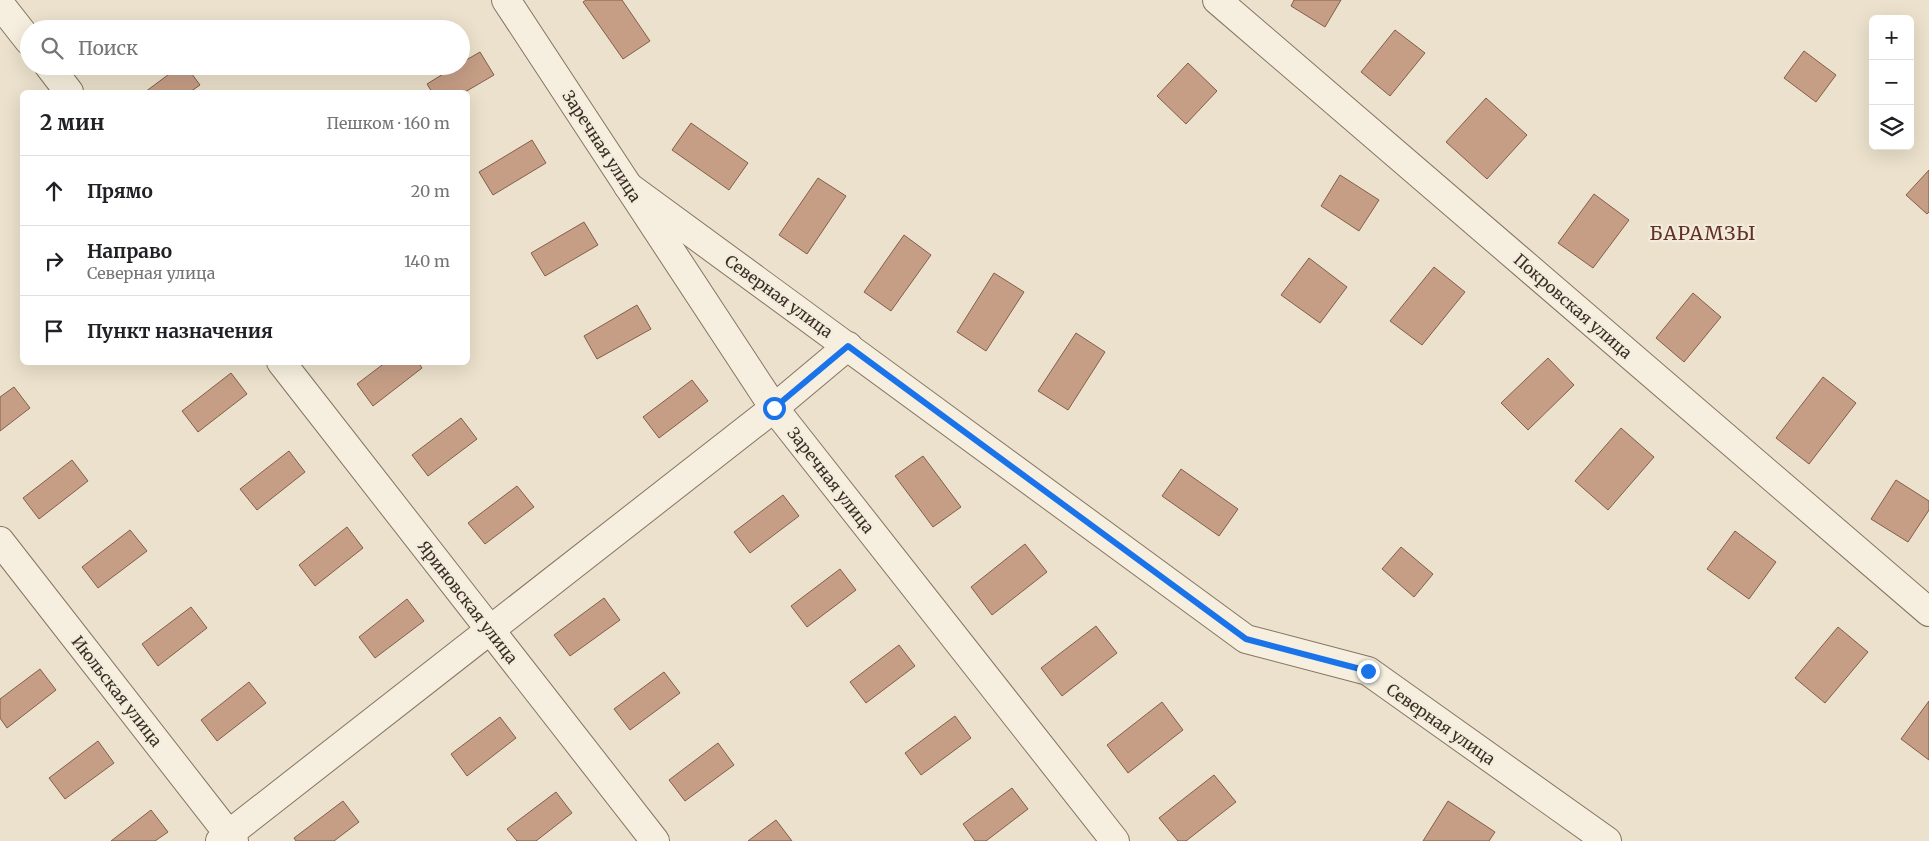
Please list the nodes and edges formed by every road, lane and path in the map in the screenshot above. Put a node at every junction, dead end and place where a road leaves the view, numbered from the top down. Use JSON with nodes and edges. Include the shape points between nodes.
{"nodes":[{"id":1,"x":506,"y":0,"type":"edge"},
{"id":2,"x":1217,"y":0,"type":"edge"},
{"id":3,"x":0,"y":4,"type":"edge"},
{"id":4,"x":20,"y":30,"type":"edge"},
{"id":5,"x":56,"y":75,"type":"edge"},
{"id":6,"x":67,"y":90,"type":"edge"},
{"id":7,"x":628,"y":186,"type":"junction"},
{"id":8,"x":848,"y":346,"type":"junction"},
{"id":9,"x":283,"y":365,"type":"edge"},
{"id":10,"x":774,"y":408,"type":"junction"},
{"id":11,"x":0,"y":541,"type":"edge"},
{"id":12,"x":1929,"y":612,"type":"edge"},
{"id":13,"x":490,"y":630,"type":"junction"},
{"id":14,"x":228,"y":839,"type":"edge"},
{"id":15,"x":656,"y":841,"type":"edge"},
{"id":16,"x":1115,"y":841,"type":"edge"},
{"id":17,"x":1606,"y":841,"type":"edge"}],
"edges":[{"from":1,"to":7,"type":"street","name":"Заречная улица"},
{"from":2,"to":12,"type":"street","name":"Покровская улица"},
{"from":3,"to":4,"type":"street"},
{"from":5,"to":6,"type":"street"},
{"from":7,"to":8,"type":"street","name":"Северная улица"},
{"from":7,"to":10,"type":"street","name":"Заречная улица"},
{"from":8,"to":10,"type":"street"},
{"from":8,"to":17,"type":"street","name":"Северная улица","via":[[1246,639],[1368,671]]},
{"from":9,"to":13,"type":"street","name":"Яриновская улица"},
{"from":10,"to":13,"type":"street"},
{"from":10,"to":16,"type":"street","name":"Заречная улица"},
{"from":11,"to":14,"type":"street","name":"Июльская улица"},
{"from":13,"to":14,"type":"street"},
{"from":13,"to":15,"type":"street","name":"Яриновская улица"}]}
